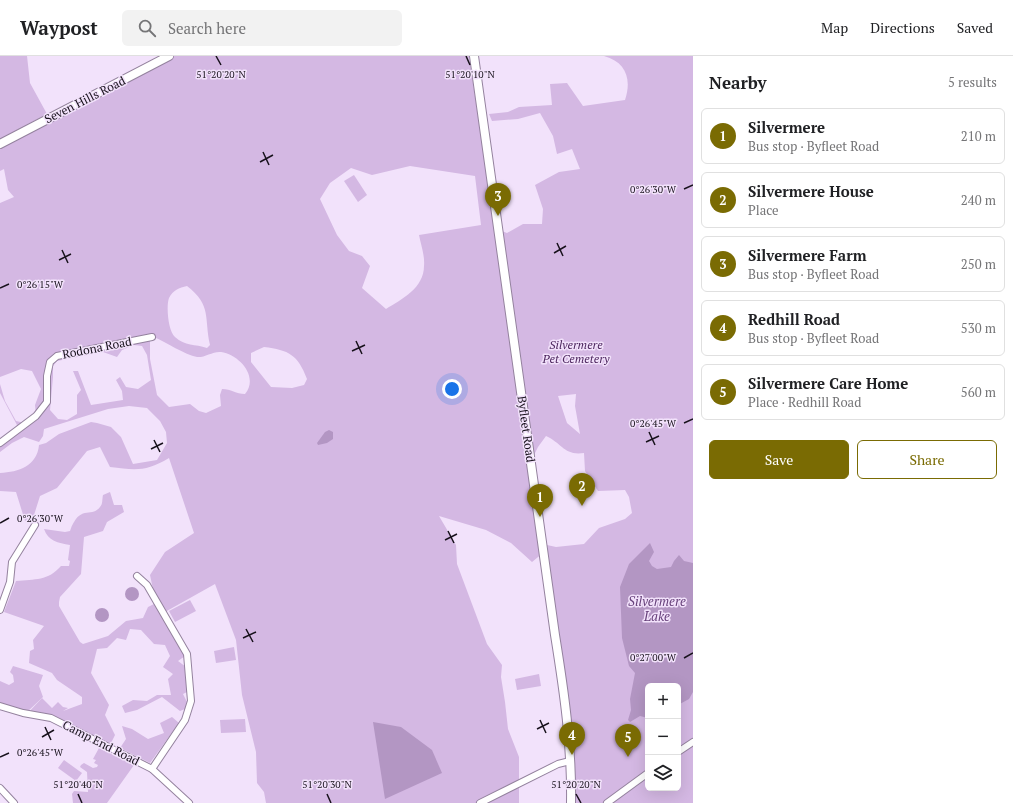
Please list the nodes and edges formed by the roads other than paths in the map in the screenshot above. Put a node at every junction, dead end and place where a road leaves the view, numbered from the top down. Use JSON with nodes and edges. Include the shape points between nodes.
{"nodes":[{"id":1,"x":169,"y":56,"type":"edge"},
{"id":2,"x":474,"y":56,"type":"edge"},
{"id":3,"x":0,"y":144,"type":"edge"},
{"id":4,"x":152,"y":337,"type":"dead end"},
{"id":5,"x":0,"y":443,"type":"edge"},
{"id":6,"x":35,"y":525,"type":"dead end"},
{"id":7,"x":137,"y":576,"type":"dead end"},
{"id":8,"x":0,"y":610,"type":"edge"},
{"id":9,"x":0,"y":706,"type":"edge"},
{"id":10,"x":693,"y":742,"type":"edge"},
{"id":11,"x":681,"y":750,"type":"edge"},
{"id":12,"x":570,"y":761,"type":"junction"},
{"id":13,"x":152,"y":769,"type":"junction"},
{"id":14,"x":645,"y":775,"type":"edge"},
{"id":15,"x":0,"y":788,"type":"edge"},
{"id":16,"x":14,"y":803,"type":"edge"},
{"id":17,"x":189,"y":803,"type":"edge"},
{"id":18,"x":480,"y":803,"type":"edge"},
{"id":19,"x":571,"y":803,"type":"edge"},
{"id":20,"x":607,"y":803,"type":"edge"}],
"edges":[{"from":1,"to":3,"type":"main road","name":"Seven Hills Road"},
{"from":2,"to":12,"type":"main road","name":"Byfleet Road","via":[[564,694]]},
{"from":4,"to":5,"type":"street","name":"Rodona Road","via":[[57,356],[50,362],[47,402],[36,416]]},
{"from":6,"to":8,"type":"street","via":[[12,562],[10,582]]},
{"from":7,"to":13,"type":"street","via":[[147,585],[187,654],[188,661],[191,701],[185,720]]},
{"from":9,"to":13,"type":"street","name":"Camp End Road","via":[[51,718]]},
{"from":10,"to":11,"type":"street"},
{"from":12,"to":18,"type":"street","via":[[558,764]]},
{"from":12,"to":19,"type":"main road","name":"Byfleet Road"},
{"from":13,"to":17,"type":"street","name":"Camp End Road"},
{"from":14,"to":20,"type":"street"},
{"from":15,"to":16,"type":"street"}]}
